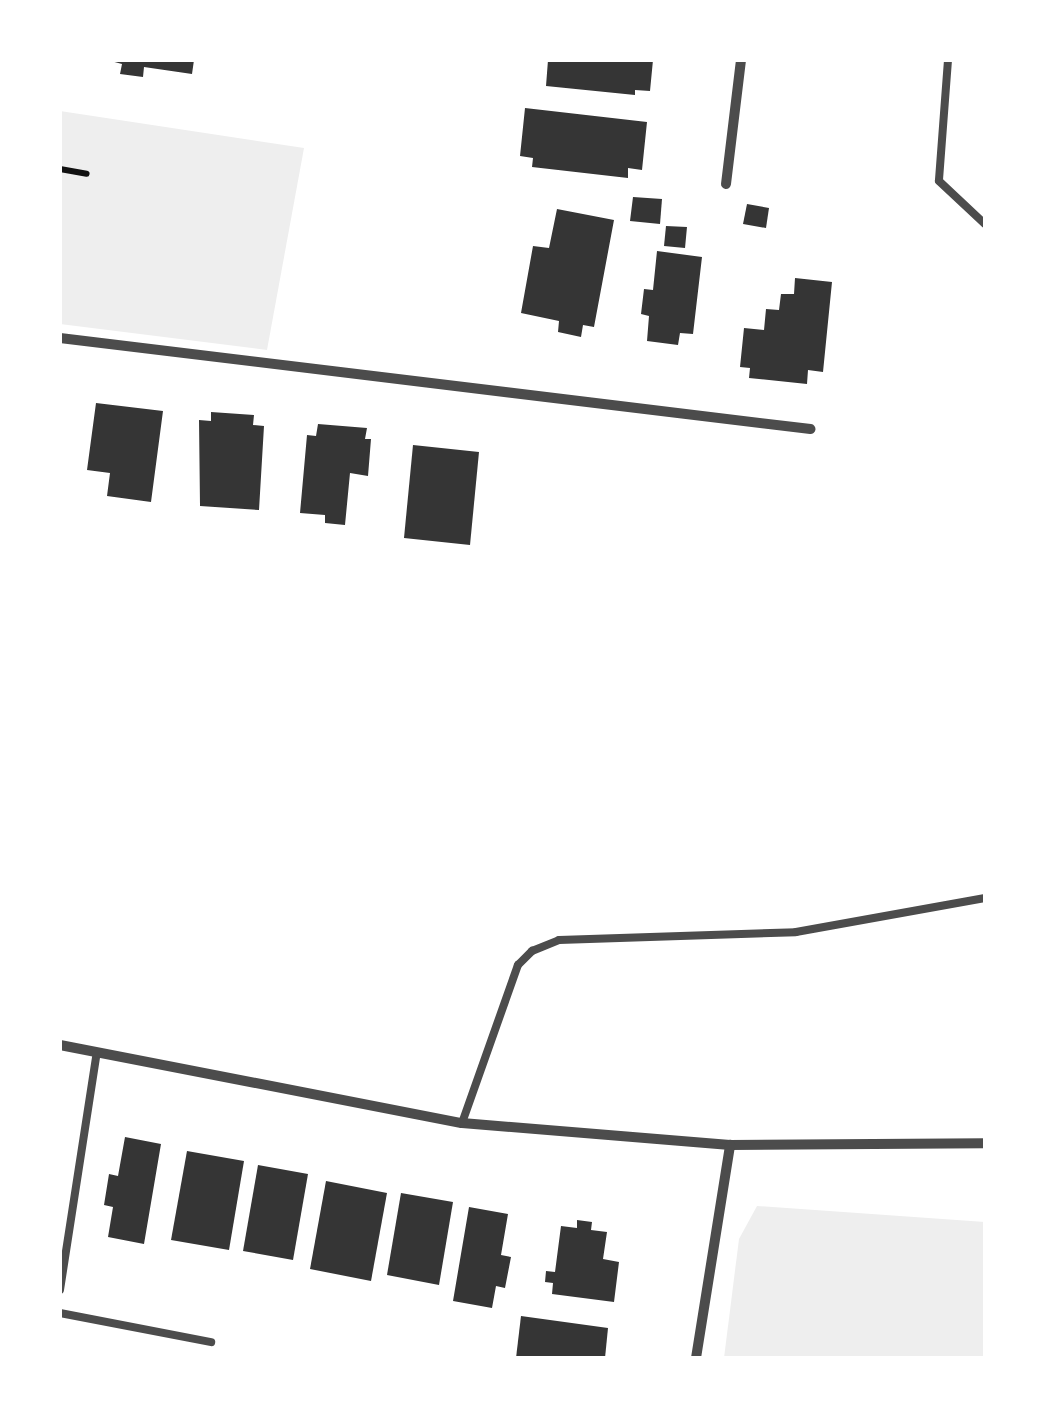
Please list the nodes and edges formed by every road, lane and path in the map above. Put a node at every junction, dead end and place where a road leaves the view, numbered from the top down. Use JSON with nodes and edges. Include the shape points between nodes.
{"nodes":[{"id":1,"x":741,"y":60,"type":"edge"},
{"id":2,"x":948,"y":60,"type":"edge"},
{"id":3,"x":60,"y":169,"type":"edge"},
{"id":4,"x":87,"y":174,"type":"dead end"},
{"id":5,"x":726,"y":184,"type":"dead end"},
{"id":6,"x":985,"y":224,"type":"edge"},
{"id":7,"x":60,"y":338,"type":"edge"},
{"id":8,"x":810,"y":429,"type":"dead end"},
{"id":9,"x":985,"y":898,"type":"edge"},
{"id":10,"x":60,"y":1045,"type":"edge"},
{"id":11,"x":97,"y":1052,"type":"junction"},
{"id":12,"x":462,"y":1123,"type":"junction"},
{"id":13,"x":985,"y":1143,"type":"edge"},
{"id":14,"x":730,"y":1145,"type":"junction"},
{"id":15,"x":60,"y":1290,"type":"edge"},
{"id":16,"x":60,"y":1313,"type":"edge"},
{"id":17,"x":212,"y":1342,"type":"dead end"},
{"id":18,"x":696,"y":1358,"type":"edge"}],
"edges":[{"from":1,"to":5,"type":"street"},
{"from":2,"to":6,"type":"lane","via":[[939,180]]},
{"from":3,"to":4,"type":"path"},
{"from":7,"to":8,"type":"street"},
{"from":9,"to":12,"type":"lane","via":[[796,932],[559,940],[532,951],[518,965]]},
{"from":10,"to":11,"type":"street"},
{"from":11,"to":12,"type":"street"},
{"from":11,"to":15,"type":"lane"},
{"from":12,"to":14,"type":"street"},
{"from":13,"to":14,"type":"street"},
{"from":14,"to":18,"type":"street"},
{"from":16,"to":17,"type":"lane"}]}
